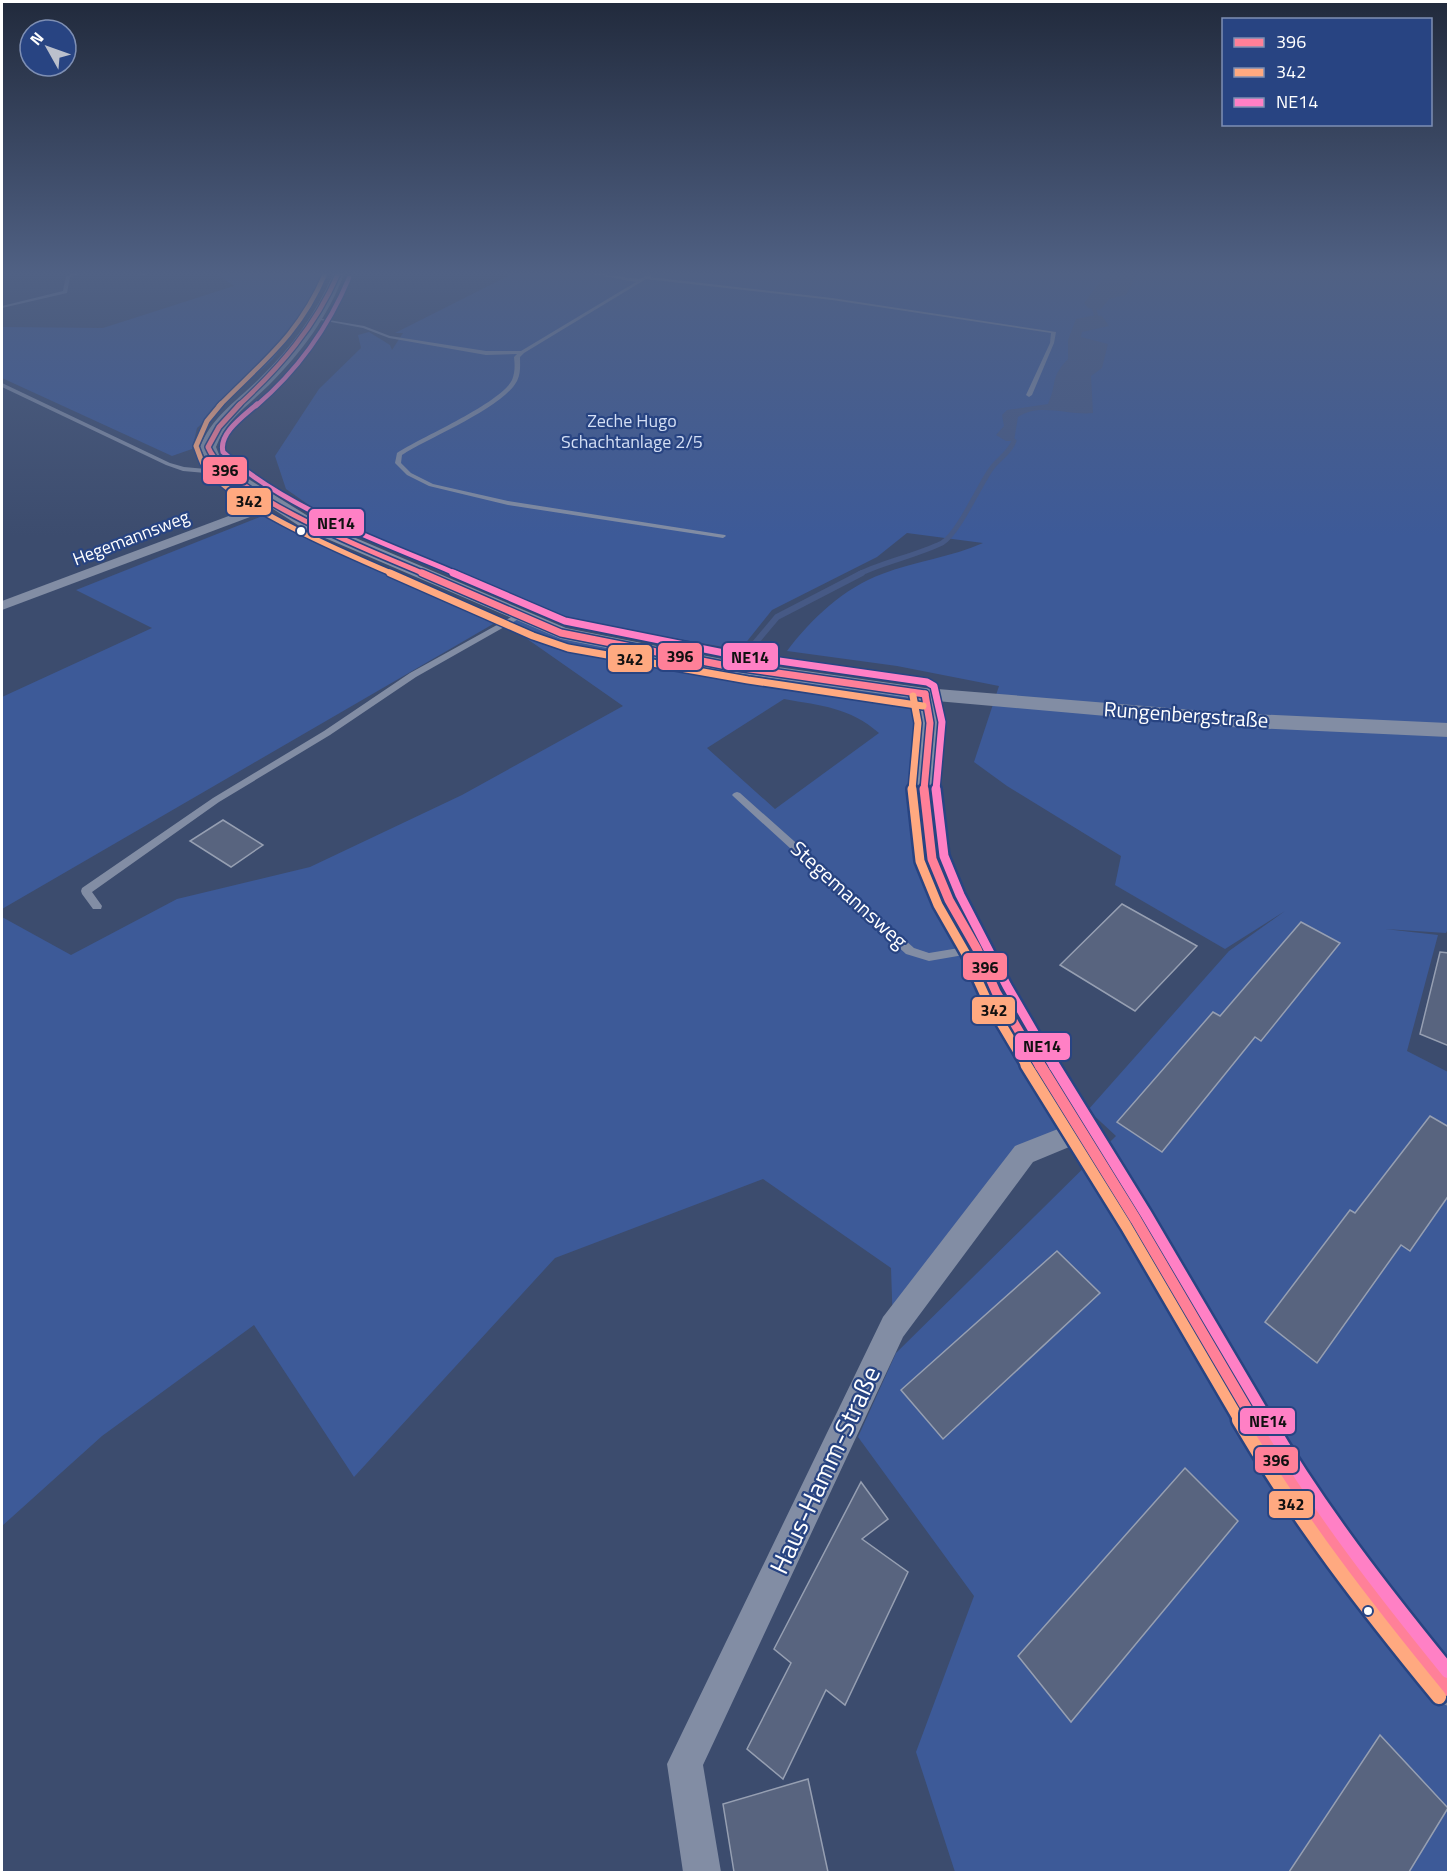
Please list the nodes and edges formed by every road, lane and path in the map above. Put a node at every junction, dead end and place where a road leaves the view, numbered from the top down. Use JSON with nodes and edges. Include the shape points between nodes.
{"nodes":[{"id":1,"x":282,"y":361,"type":"edge"},
{"id":2,"x":518,"y":361,"type":"edge"},
{"id":3,"x":1044,"y":361,"type":"edge"},
{"id":4,"x":2,"y":385,"type":"edge"},
{"id":5,"x":1029,"y":395,"type":"dead end"},
{"id":6,"x":228,"y":473,"type":"junction"},
{"id":7,"x":274,"y":503,"type":"junction"},
{"id":8,"x":723,"y":536,"type":"dead end"},
{"id":9,"x":2,"y":606,"type":"edge"},
{"id":10,"x":518,"y":617,"type":"junction"},
{"id":11,"x":925,"y":694,"type":"junction"},
{"id":12,"x":1449,"y":730,"type":"edge"},
{"id":13,"x":737,"y":795,"type":"dead end"},
{"id":14,"x":97,"y":906,"type":"dead end"},
{"id":15,"x":976,"y":949,"type":"junction"},
{"id":16,"x":1080,"y":1132,"type":"junction"},
{"id":17,"x":1449,"y":1689,"type":"edge"},
{"id":18,"x":702,"y":1872,"type":"edge"}],
"edges":[{"from":1,"to":6,"type":"street","name":"Rungenbergstraße","via":[[211,434],[208,447],[213,459]]},
{"from":2,"to":8,"type":"lane","via":[[518,373],[510,387],[418,440],[399,454],[398,463],[409,474],[431,485],[508,503]]},
{"from":3,"to":5,"type":"lane"},
{"from":4,"to":6,"type":"lane","via":[[183,470]]},
{"from":6,"to":7,"type":"street","name":"Rungenbergstraße"},
{"from":7,"to":9,"type":"street","name":"Hegemannsweg"},
{"from":7,"to":10,"type":"street","name":"Rungenbergstraße","via":[[310,525]]},
{"from":10,"to":11,"type":"street","name":"Rungenbergstraße","via":[[561,633],[723,665]]},
{"from":10,"to":14,"type":"lane","via":[[413,675],[216,800],[86,891]]},
{"from":11,"to":12,"type":"street","name":"Rungenbergstraße","via":[[1230,720]]},
{"from":11,"to":15,"type":"street","via":[[930,723],[924,789],[932,859]]},
{"from":13,"to":15,"type":"lane","name":"Stegemannsweg","via":[[910,951],[929,957]]},
{"from":15,"to":16,"type":"street","via":[[996,992]]},
{"from":16,"to":17,"type":"street","via":[[1284,1473],[1369,1593]]},
{"from":16,"to":18,"type":"street","name":"Haus-Hamm-Straße","via":[[1024,1154],[893,1327],[685,1764]]}]}
